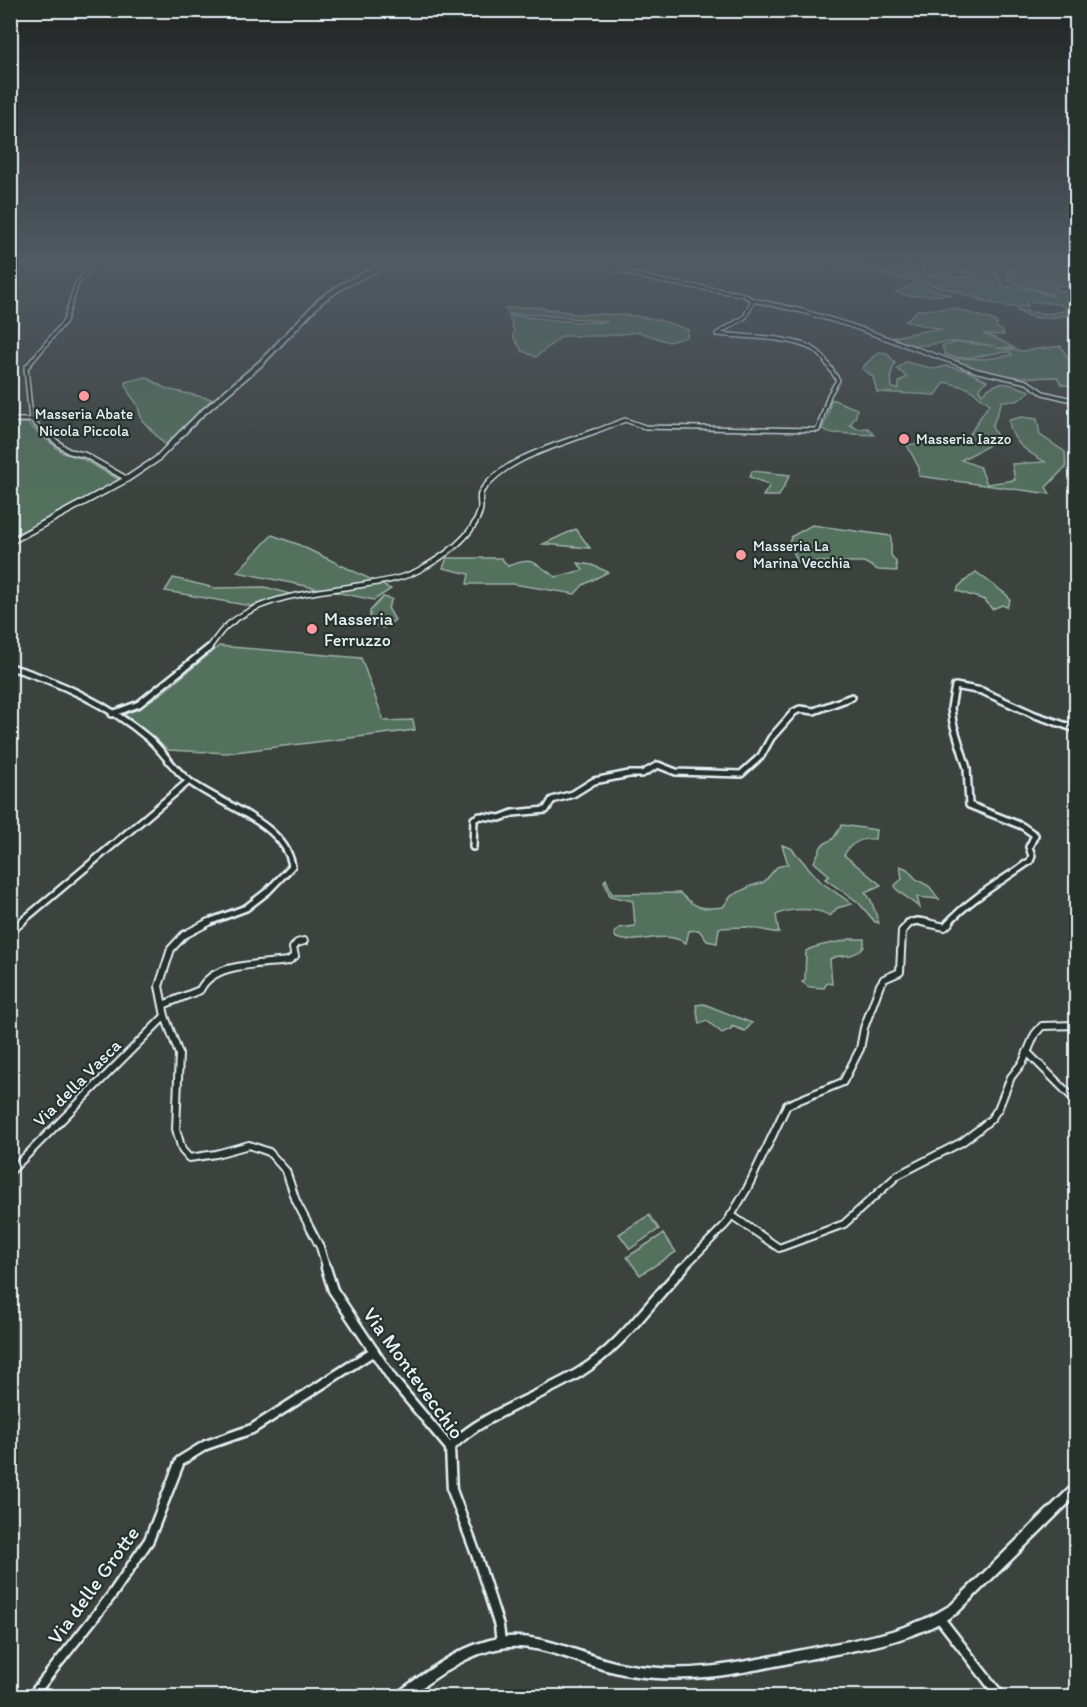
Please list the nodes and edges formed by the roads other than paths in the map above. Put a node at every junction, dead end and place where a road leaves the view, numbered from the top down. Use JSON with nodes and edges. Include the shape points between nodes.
{"nodes":[{"id":1,"x":49,"y":341,"type":"edge"},
{"id":2,"x":282,"y":341,"type":"edge"},
{"id":3,"x":778,"y":341,"type":"edge"},
{"id":4,"x":893,"y":341,"type":"edge"},
{"id":5,"x":1077,"y":401,"type":"edge"},
{"id":6,"x":10,"y":420,"type":"edge"},
{"id":7,"x":32,"y":420,"type":"junction"},
{"id":8,"x":127,"y":479,"type":"junction"},
{"id":9,"x":10,"y":542,"type":"edge"},
{"id":10,"x":10,"y":667,"type":"edge"},
{"id":11,"x":852,"y":697,"type":"dead end"},
{"id":12,"x":112,"y":714,"type":"junction"},
{"id":13,"x":1077,"y":729,"type":"edge"},
{"id":14,"x":189,"y":781,"type":"junction"},
{"id":15,"x":473,"y":847,"type":"dead end"},
{"id":16,"x":10,"y":932,"type":"edge"},
{"id":17,"x":304,"y":941,"type":"dead end"},
{"id":18,"x":163,"y":1005,"type":"junction"},
{"id":19,"x":165,"y":1016,"type":"junction"},
{"id":20,"x":1077,"y":1024,"type":"edge"},
{"id":21,"x":1027,"y":1052,"type":"junction"},
{"id":22,"x":1077,"y":1101,"type":"edge"},
{"id":23,"x":10,"y":1172,"type":"edge"},
{"id":24,"x":731,"y":1215,"type":"junction"},
{"id":25,"x":374,"y":1351,"type":"junction"},
{"id":26,"x":450,"y":1448,"type":"junction"},
{"id":27,"x":1077,"y":1489,"type":"edge"},
{"id":28,"x":940,"y":1620,"type":"junction"},
{"id":29,"x":501,"y":1642,"type":"junction"},
{"id":30,"x":32,"y":1696,"type":"edge"},
{"id":31,"x":401,"y":1696,"type":"edge"},
{"id":32,"x":1000,"y":1696,"type":"edge"}],
"edges":[{"from":1,"to":7,"type":"street","via":[[26,368]]},
{"from":2,"to":8,"type":"main road","via":[[157,459]]},
{"from":3,"to":12,"type":"street","via":[[820,354],[838,380],[818,430],[645,427],[625,420],[508,465],[482,490],[480,510],[468,533],[418,571],[258,606],[227,625],[204,654],[139,704]]},
{"from":4,"to":5,"type":"street","via":[[978,371],[1027,382],[1042,393]]},
{"from":6,"to":7,"type":"street"},
{"from":7,"to":8,"type":"street","via":[[68,451],[85,455]]},
{"from":8,"to":9,"type":"main road"},
{"from":10,"to":12,"type":"street","via":[[46,677]]},
{"from":11,"to":15,"type":"street","via":[[814,711],[794,712],[761,756],[741,774],[676,772],[658,765],[642,774],[594,782],[552,801],[546,810],[474,819]]},
{"from":12,"to":14,"type":"street","via":[[144,736]]},
{"from":13,"to":24,"type":"street","via":[[959,684],[954,686],[951,708],[967,768],[969,805],[1035,835],[1029,847],[1030,861],[966,904],[945,927],[919,920],[909,922],[902,931],[900,972],[880,985],[860,1050],[843,1082],[787,1105]]},
{"from":14,"to":16,"type":"street"},
{"from":14,"to":18,"type":"street","via":[[276,836],[292,866],[246,908],[214,918],[184,934],[171,949],[159,986]]},
{"from":17,"to":18,"type":"street","via":[[297,943],[293,948],[295,956],[288,961],[218,970],[204,981],[201,990]]},
{"from":18,"to":19,"type":"street"},
{"from":19,"to":23,"type":"street","name":"Via della Vasca"},
{"from":19,"to":25,"type":"street","name":"Via Montevecchio","via":[[179,1054],[176,1129],[182,1150],[189,1158],[249,1145],[269,1152],[286,1171],[296,1201],[320,1247],[333,1290]]},
{"from":20,"to":21,"type":"street","via":[[1042,1026]]},
{"from":21,"to":22,"type":"street"},
{"from":21,"to":24,"type":"street","via":[[991,1119],[962,1142],[898,1175],[844,1224],[778,1248]]},
{"from":24,"to":26,"type":"street","via":[[603,1356],[581,1372],[459,1438]]},
{"from":25,"to":26,"type":"street","name":"Via Montevecchio"},
{"from":25,"to":30,"type":"street","name":"Via delle Grotte","via":[[252,1429],[206,1445],[180,1461],[149,1540],[111,1596]]},
{"from":26,"to":29,"type":"street","name":"Via Montevecchio","via":[[452,1490],[476,1554]]},
{"from":27,"to":28,"type":"street","via":[[974,1592]]},
{"from":28,"to":29,"type":"street","via":[[906,1633],[699,1674],[622,1669],[538,1644]]},
{"from":28,"to":32,"type":"street"},
{"from":29,"to":31,"type":"street","via":[[452,1661]]}]}
